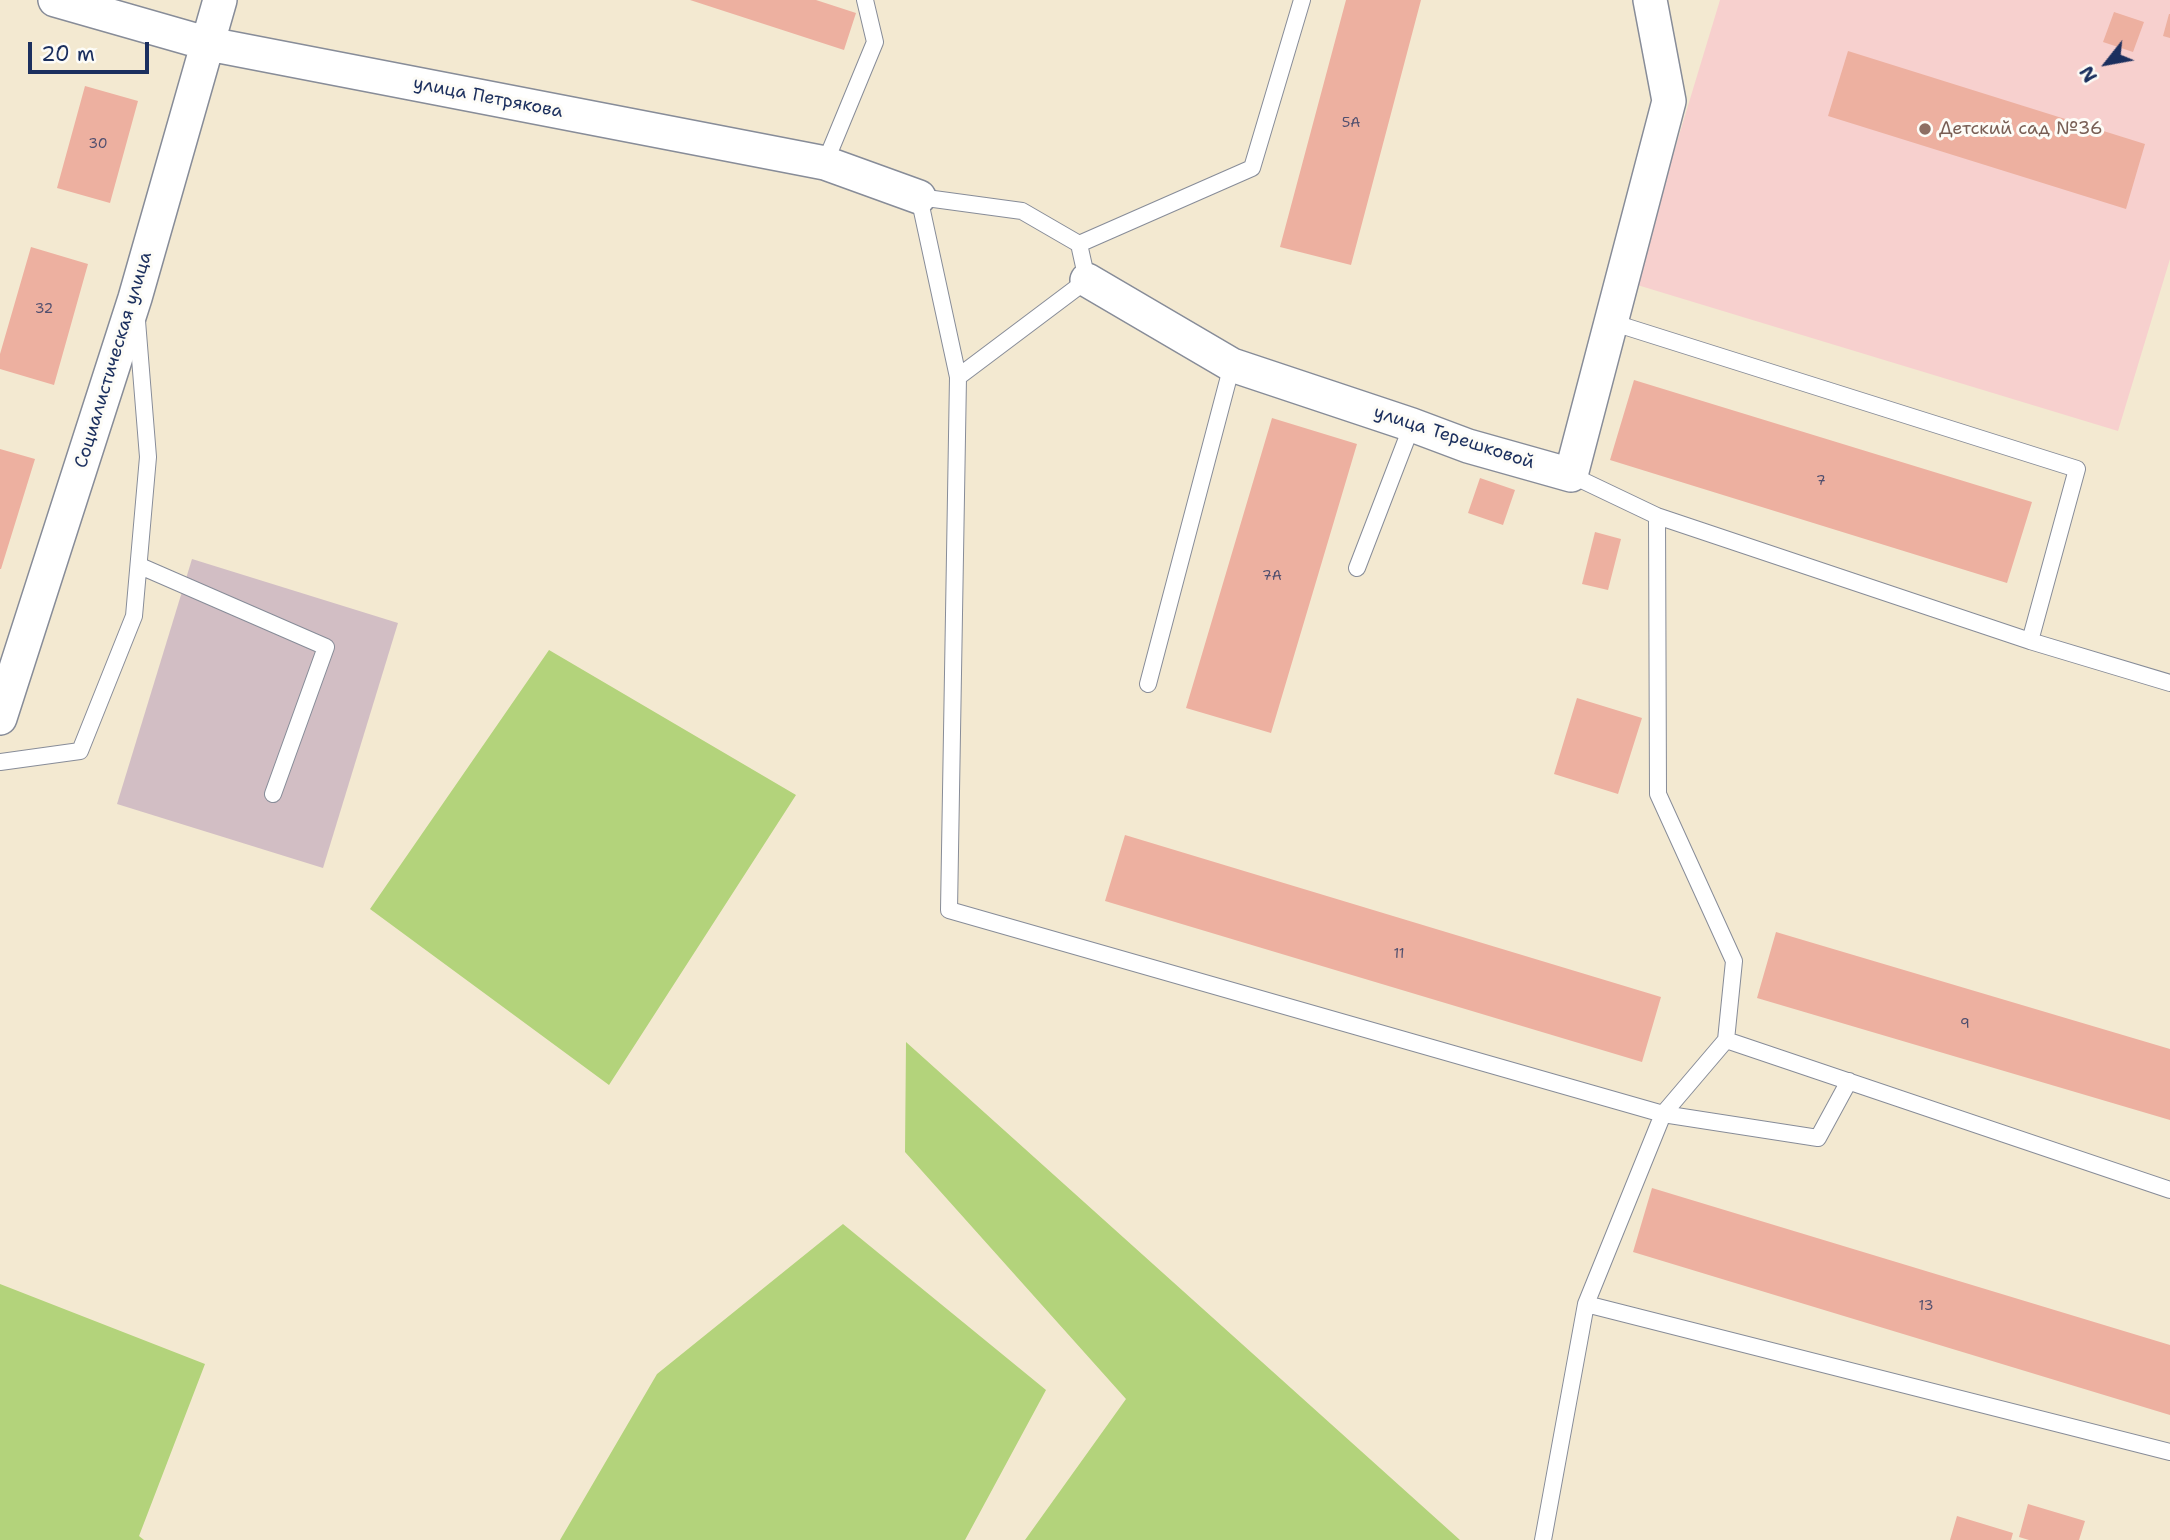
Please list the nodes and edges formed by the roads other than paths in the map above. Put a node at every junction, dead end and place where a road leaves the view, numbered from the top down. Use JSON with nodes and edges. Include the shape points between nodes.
{"nodes":[{"id":1,"x":55,"y":0,"type":"edge"},
{"id":2,"x":220,"y":0,"type":"edge"},
{"id":3,"x":865,"y":0,"type":"edge"},
{"id":4,"x":1302,"y":0,"type":"edge"},
{"id":5,"x":1650,"y":0,"type":"edge"},
{"id":6,"x":209,"y":44,"type":"junction"},
{"id":7,"x":825,"y":163,"type":"junction"},
{"id":8,"x":919,"y":197,"type":"junction"},
{"id":9,"x":1079,"y":244,"type":"junction"},
{"id":10,"x":1087,"y":280,"type":"junction"},
{"id":11,"x":135,"y":298,"type":"junction"},
{"id":12,"x":1611,"y":322,"type":"junction"},
{"id":13,"x":1232,"y":365,"type":"junction"},
{"id":14,"x":958,"y":377,"type":"junction"},
{"id":15,"x":1412,"y":425,"type":"junction"},
{"id":16,"x":1571,"y":475,"type":"junction"},
{"id":17,"x":1657,"y":516,"type":"junction"},
{"id":18,"x":140,"y":566,"type":"junction"},
{"id":19,"x":1357,"y":568,"type":"dead end"},
{"id":20,"x":2030,"y":642,"type":"junction"},
{"id":21,"x":2170,"y":683,"type":"edge"},
{"id":22,"x":1148,"y":684,"type":"dead end"},
{"id":23,"x":0,"y":718,"type":"edge"},
{"id":24,"x":0,"y":762,"type":"edge"},
{"id":25,"x":273,"y":794,"type":"dead end"},
{"id":26,"x":1726,"y":1040,"type":"junction"},
{"id":27,"x":1849,"y":1081,"type":"junction"},
{"id":28,"x":1663,"y":1114,"type":"junction"},
{"id":29,"x":2170,"y":1190,"type":"edge"},
{"id":30,"x":1586,"y":1304,"type":"junction"},
{"id":31,"x":2170,"y":1451,"type":"edge"},
{"id":32,"x":1543,"y":1540,"type":"edge"}],
"edges":[{"from":1,"to":6,"type":"street","name":"улица Петрякова"},
{"from":2,"to":6,"type":"street","name":"Социалистическая улица"},
{"from":3,"to":7,"type":"lane","via":[[875,42]]},
{"from":4,"to":9,"type":"lane","via":[[1252,168]]},
{"from":5,"to":12,"type":"street","via":[[1669,100]]},
{"from":6,"to":7,"type":"street","name":"улица Петрякова"},
{"from":6,"to":11,"type":"street","name":"Социалистическая улица"},
{"from":7,"to":8,"type":"street","name":"улица Петрякова"},
{"from":8,"to":9,"type":"lane","via":[[1022,211]]},
{"from":8,"to":14,"type":"lane"},
{"from":9,"to":10,"type":"lane"},
{"from":10,"to":13,"type":"street","name":"улица Терешковой"},
{"from":10,"to":14,"type":"lane"},
{"from":11,"to":18,"type":"lane","via":[[148,457]]},
{"from":11,"to":23,"type":"street","name":"Социалистическая улица"},
{"from":12,"to":16,"type":"street"},
{"from":12,"to":20,"type":"lane","via":[[2077,469]]},
{"from":13,"to":15,"type":"street","name":"улица Терешковой"},
{"from":13,"to":22,"type":"lane"},
{"from":14,"to":28,"type":"lane","via":[[948,910]]},
{"from":15,"to":16,"type":"street","name":"улица Терешковой"},
{"from":15,"to":19,"type":"lane"},
{"from":16,"to":17,"type":"lane"},
{"from":17,"to":20,"type":"lane"},
{"from":17,"to":26,"type":"lane","via":[[1658,794],[1734,961]]},
{"from":18,"to":24,"type":"lane","via":[[134,616],[80,751]]},
{"from":18,"to":25,"type":"lane","via":[[326,647]]},
{"from":20,"to":21,"type":"lane"},
{"from":26,"to":27,"type":"lane"},
{"from":26,"to":28,"type":"lane"},
{"from":27,"to":28,"type":"lane","via":[[1818,1138]]},
{"from":27,"to":29,"type":"lane"},
{"from":28,"to":30,"type":"lane"},
{"from":30,"to":31,"type":"lane"},
{"from":30,"to":32,"type":"lane"}]}
